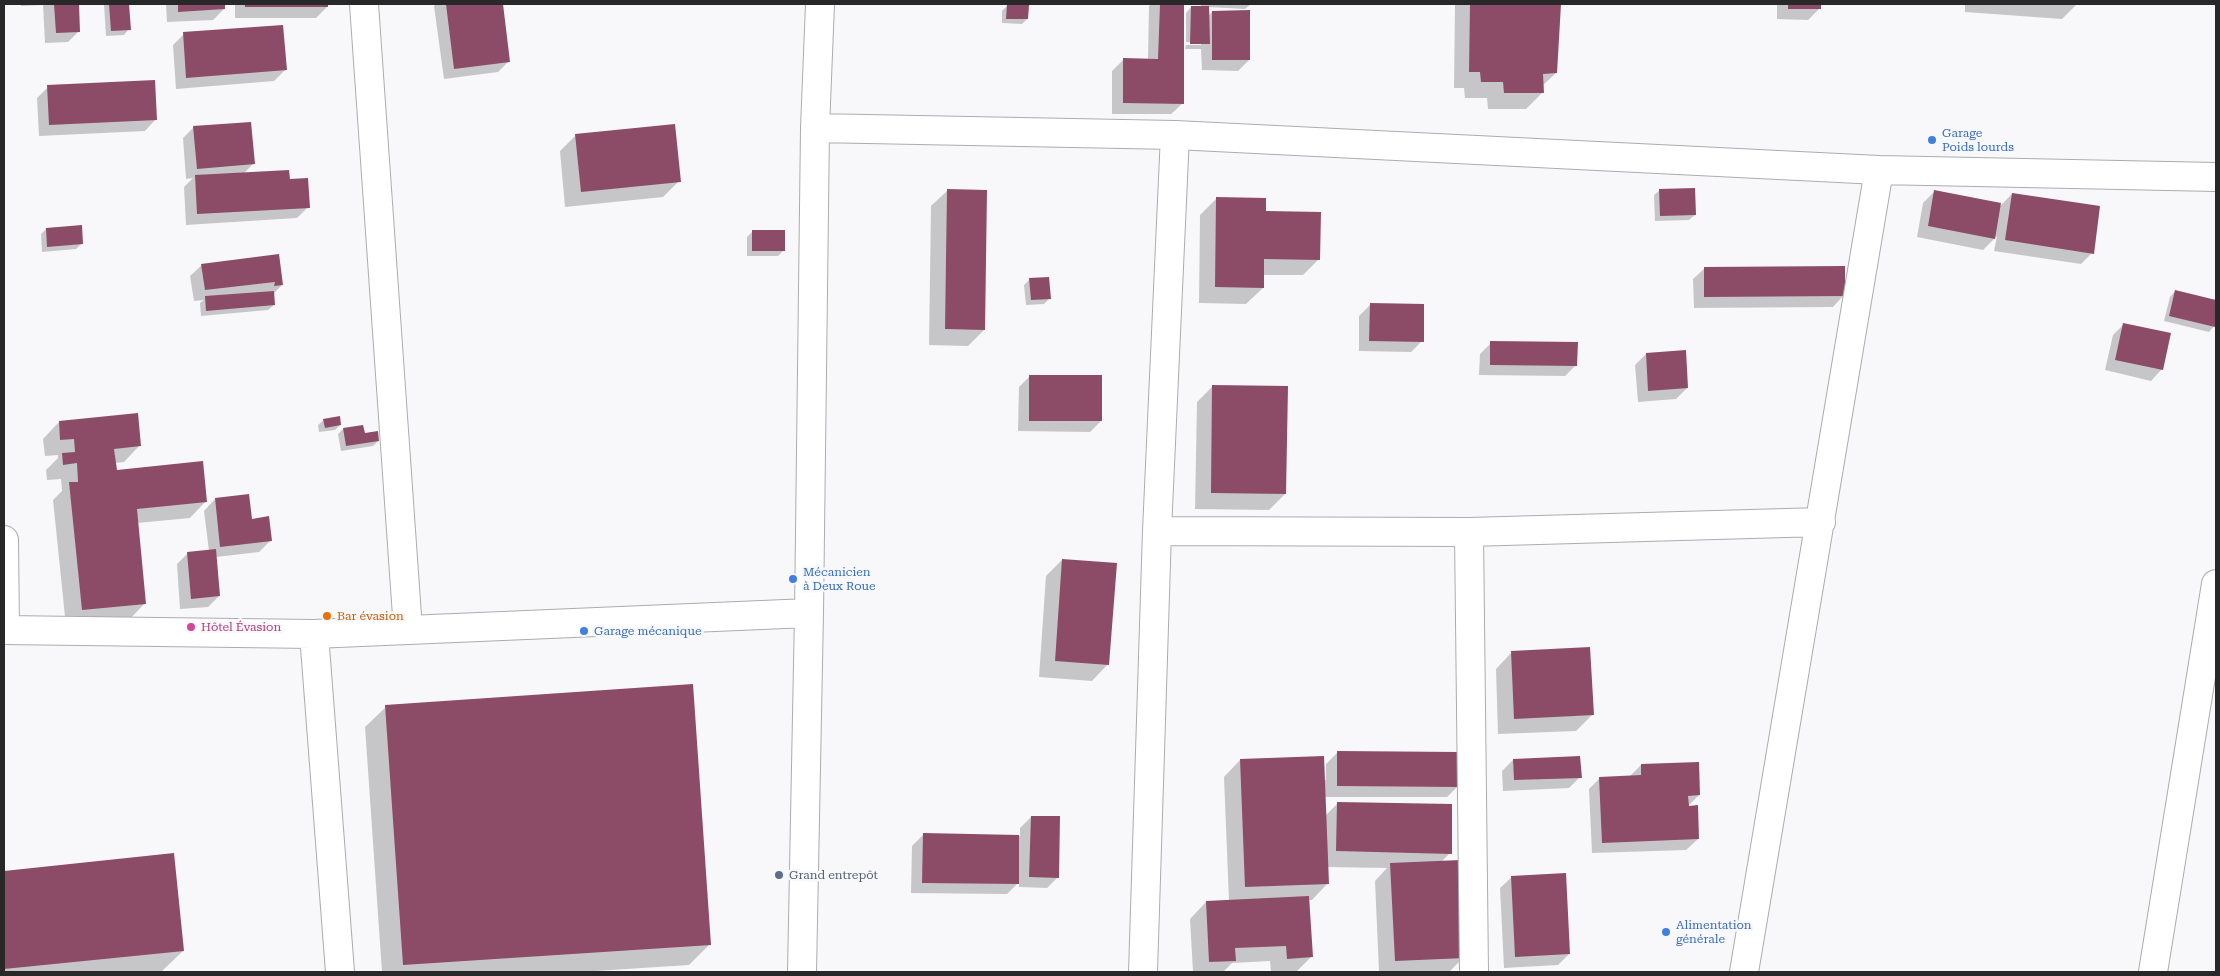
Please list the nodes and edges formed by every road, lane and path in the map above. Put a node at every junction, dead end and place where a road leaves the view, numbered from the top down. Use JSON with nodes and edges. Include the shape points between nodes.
{"nodes":[{"id":1,"x":364,"y":4,"type":"edge"},
{"id":2,"x":820,"y":4,"type":"edge"},
{"id":3,"x":815,"y":128,"type":"junction"},
{"id":4,"x":1175,"y":135,"type":"junction"},
{"id":5,"x":1879,"y":170,"type":"junction"},
{"id":6,"x":2216,"y":177,"type":"edge"},
{"id":7,"x":1821,"y":522,"type":"junction"},
{"id":8,"x":1157,"y":531,"type":"junction"},
{"id":9,"x":1469,"y":532,"type":"junction"},
{"id":10,"x":4,"y":540,"type":"edge"},
{"id":11,"x":2216,"y":584,"type":"edge"},
{"id":12,"x":810,"y":613,"type":"junction"},
{"id":13,"x":4,"y":630,"type":"edge"},
{"id":14,"x":408,"y":630,"type":"junction"},
{"id":15,"x":314,"y":634,"type":"junction"},
{"id":16,"x":340,"y":972,"type":"edge"},
{"id":17,"x":802,"y":972,"type":"edge"},
{"id":18,"x":1143,"y":972,"type":"edge"},
{"id":19,"x":1474,"y":972,"type":"edge"},
{"id":20,"x":1744,"y":972,"type":"edge"},
{"id":21,"x":2153,"y":972,"type":"edge"}],
"edges":[{"from":1,"to":14,"type":"street"},
{"from":2,"to":3,"type":"street"},
{"from":3,"to":4,"type":"street"},
{"from":3,"to":12,"type":"street"},
{"from":4,"to":5,"type":"street"},
{"from":4,"to":8,"type":"street"},
{"from":5,"to":6,"type":"street"},
{"from":5,"to":7,"type":"street"},
{"from":7,"to":9,"type":"street"},
{"from":7,"to":20,"type":"street"},
{"from":8,"to":9,"type":"street"},
{"from":8,"to":18,"type":"street"},
{"from":9,"to":19,"type":"street"},
{"from":10,"to":13,"type":"street"},
{"from":11,"to":21,"type":"street"},
{"from":12,"to":14,"type":"street"},
{"from":12,"to":17,"type":"street"},
{"from":13,"to":15,"type":"street"},
{"from":14,"to":15,"type":"street"},
{"from":15,"to":16,"type":"street"}]}
